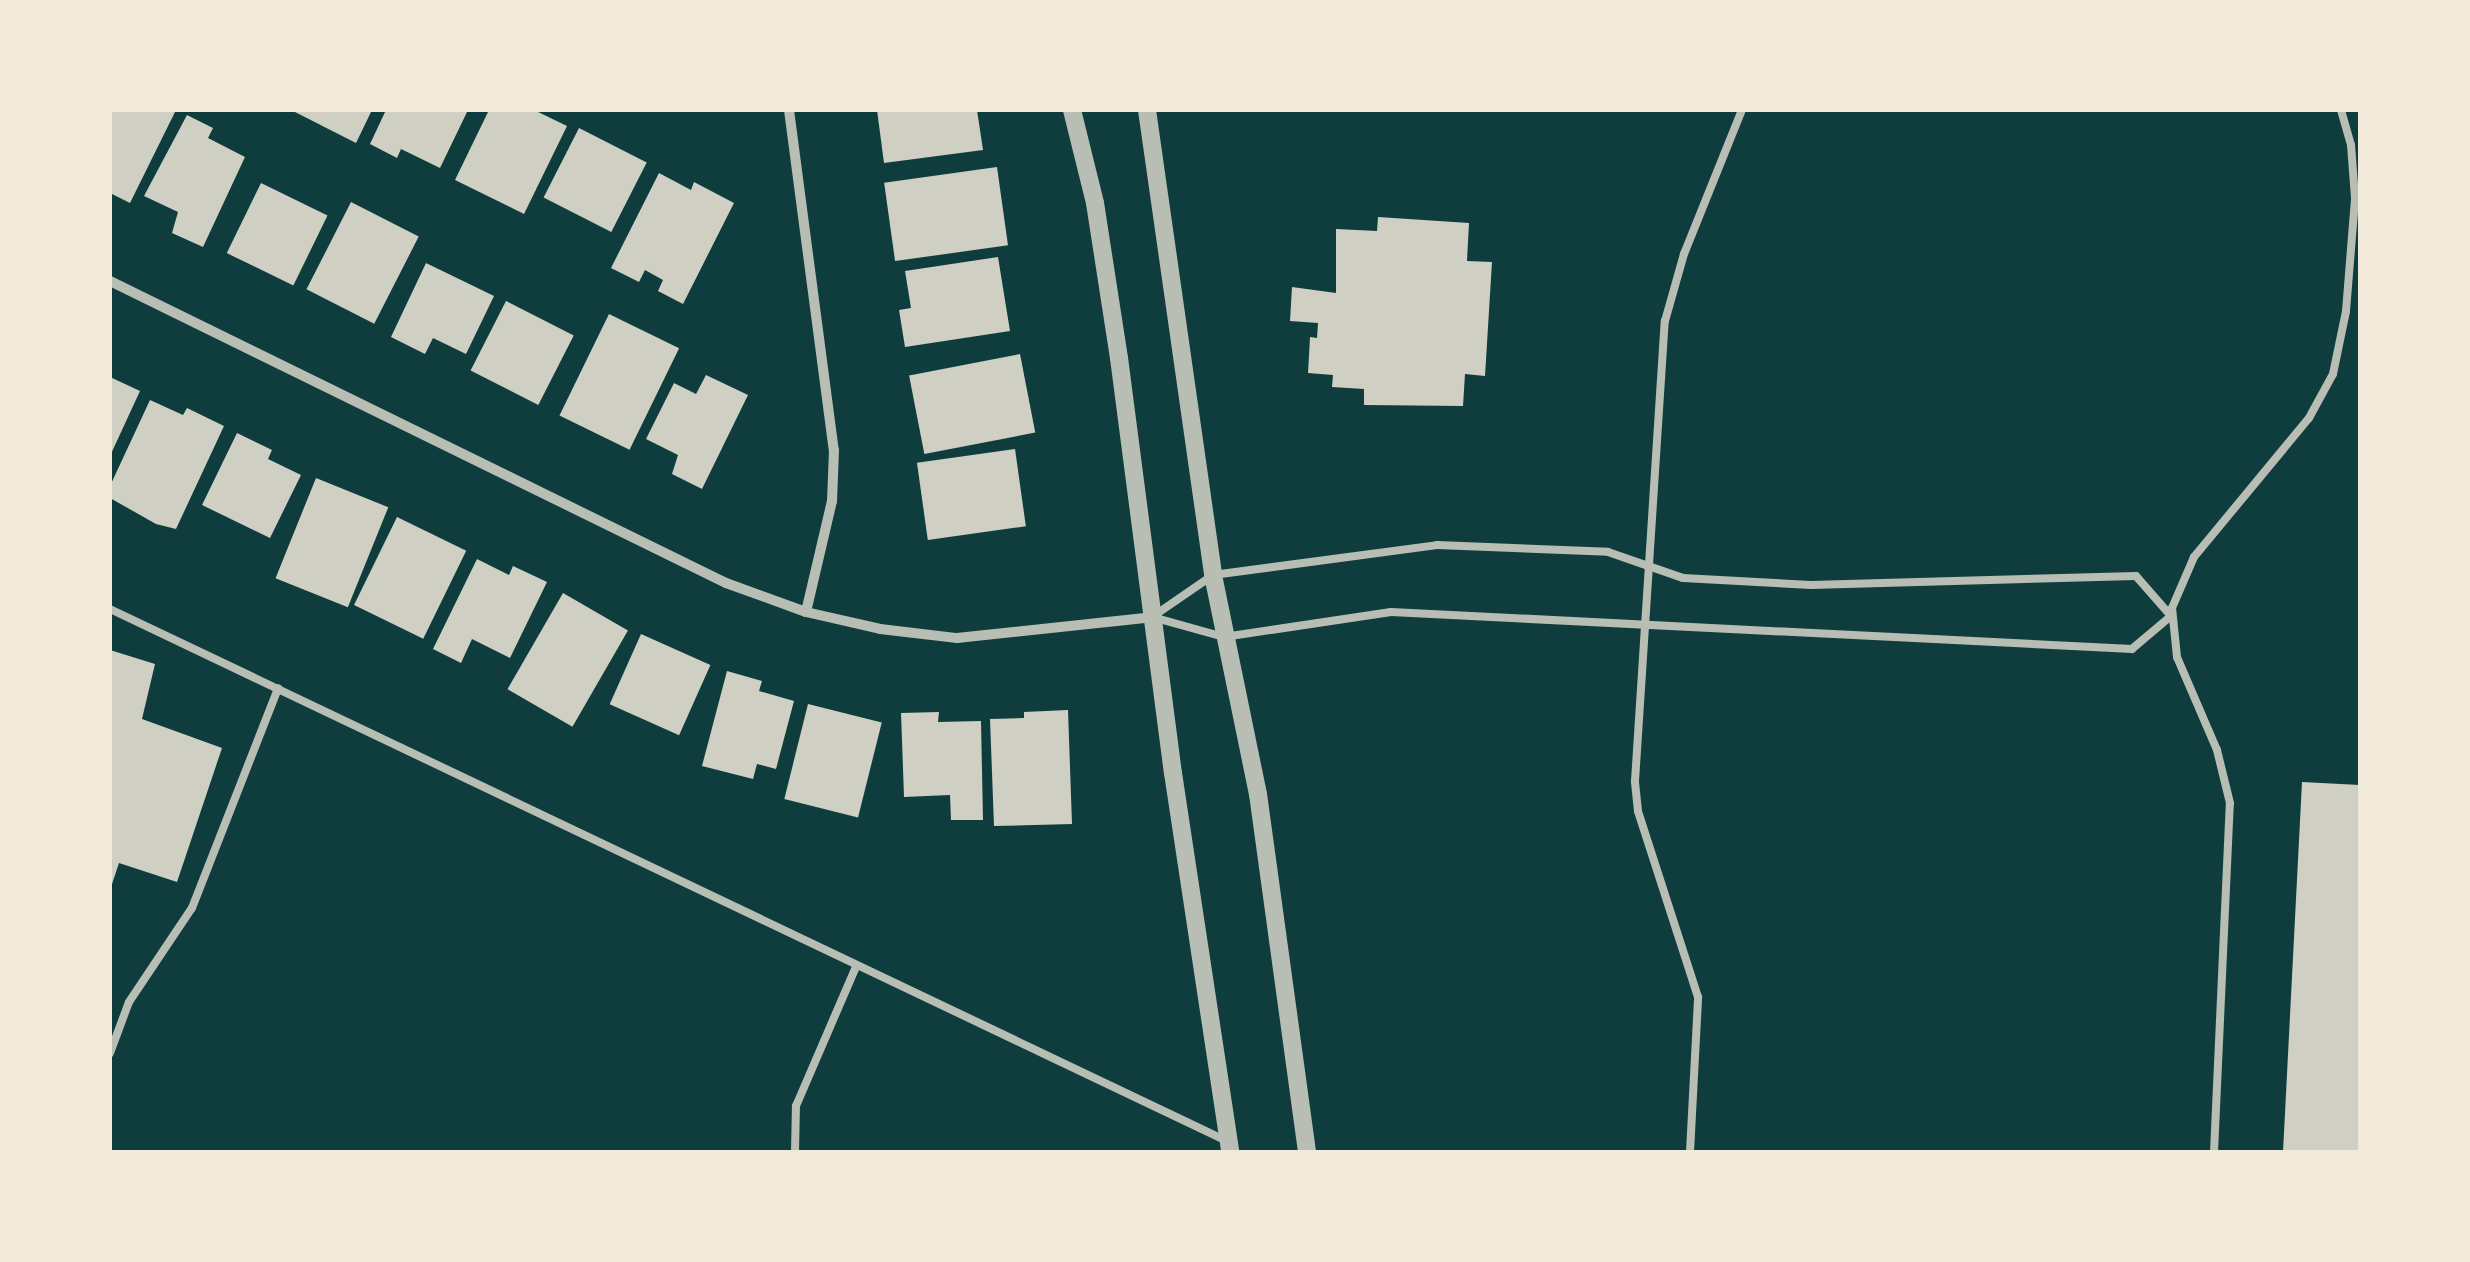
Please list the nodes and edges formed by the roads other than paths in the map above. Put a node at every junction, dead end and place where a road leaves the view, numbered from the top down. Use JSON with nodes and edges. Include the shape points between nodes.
{"nodes":[{"id":1,"x":789,"y":110,"type":"edge"},
{"id":2,"x":1072,"y":110,"type":"edge"},
{"id":3,"x":1147,"y":110,"type":"edge"},
{"id":4,"x":1742,"y":110,"type":"edge"},
{"id":5,"x":2341,"y":110,"type":"edge"},
{"id":6,"x":110,"y":281,"type":"edge"},
{"id":7,"x":1646,"y":566,"type":"junction"},
{"id":8,"x":1213,"y":575,"type":"junction"},
{"id":9,"x":110,"y":608,"type":"edge"},
{"id":10,"x":806,"y":612,"type":"junction"},
{"id":11,"x":2171,"y":616,"type":"junction"},
{"id":12,"x":1152,"y":617,"type":"junction"},
{"id":13,"x":1644,"y":625,"type":"junction"},
{"id":14,"x":1224,"y":637,"type":"junction"},
{"id":15,"x":278,"y":688,"type":"junction"},
{"id":16,"x":856,"y":966,"type":"junction"},
{"id":17,"x":110,"y":1053,"type":"edge"},
{"id":18,"x":1230,"y":1147,"type":"edge"},
{"id":19,"x":795,"y":1152,"type":"edge"},
{"id":20,"x":1307,"y":1152,"type":"edge"},
{"id":21,"x":1690,"y":1152,"type":"edge"},
{"id":22,"x":2214,"y":1152,"type":"edge"}],
"edges":[{"from":1,"to":10,"type":"street","via":[[834,450],[832,500]]},
{"from":2,"to":12,"type":"street","via":[[1095,204]]},
{"from":3,"to":8,"type":"street"},
{"from":4,"to":7,"type":"lane","via":[[1668,305]]},
{"from":5,"to":11,"type":"lane","via":[[2355,198],[2349,292],[2332,374],[2309,418],[2188,566]]},
{"from":6,"to":10,"type":"street","via":[[726,583]]},
{"from":7,"to":8,"type":"lane","via":[[1608,552],[1437,544]]},
{"from":7,"to":11,"type":"lane","via":[[1684,578],[1812,585],[2136,576]]},
{"from":7,"to":13,"type":"lane"},
{"from":8,"to":12,"type":"lane"},
{"from":8,"to":14,"type":"street"},
{"from":9,"to":15,"type":"lane"},
{"from":10,"to":12,"type":"street","via":[[957,638]]},
{"from":11,"to":13,"type":"lane","via":[[2132,650]]},
{"from":11,"to":22,"type":"lane","via":[[2177,657],[2218,750],[2230,803]]},
{"from":12,"to":14,"type":"lane"},
{"from":12,"to":18,"type":"street"},
{"from":13,"to":14,"type":"lane","via":[[1391,612]]},
{"from":13,"to":21,"type":"lane","via":[[1635,791],[1698,997]]},
{"from":14,"to":20,"type":"street","via":[[1258,794]]},
{"from":15,"to":16,"type":"lane"},
{"from":15,"to":17,"type":"lane","via":[[192,908],[129,1002]]},
{"from":16,"to":18,"type":"lane"},
{"from":16,"to":19,"type":"lane","via":[[796,1106]]}]}
